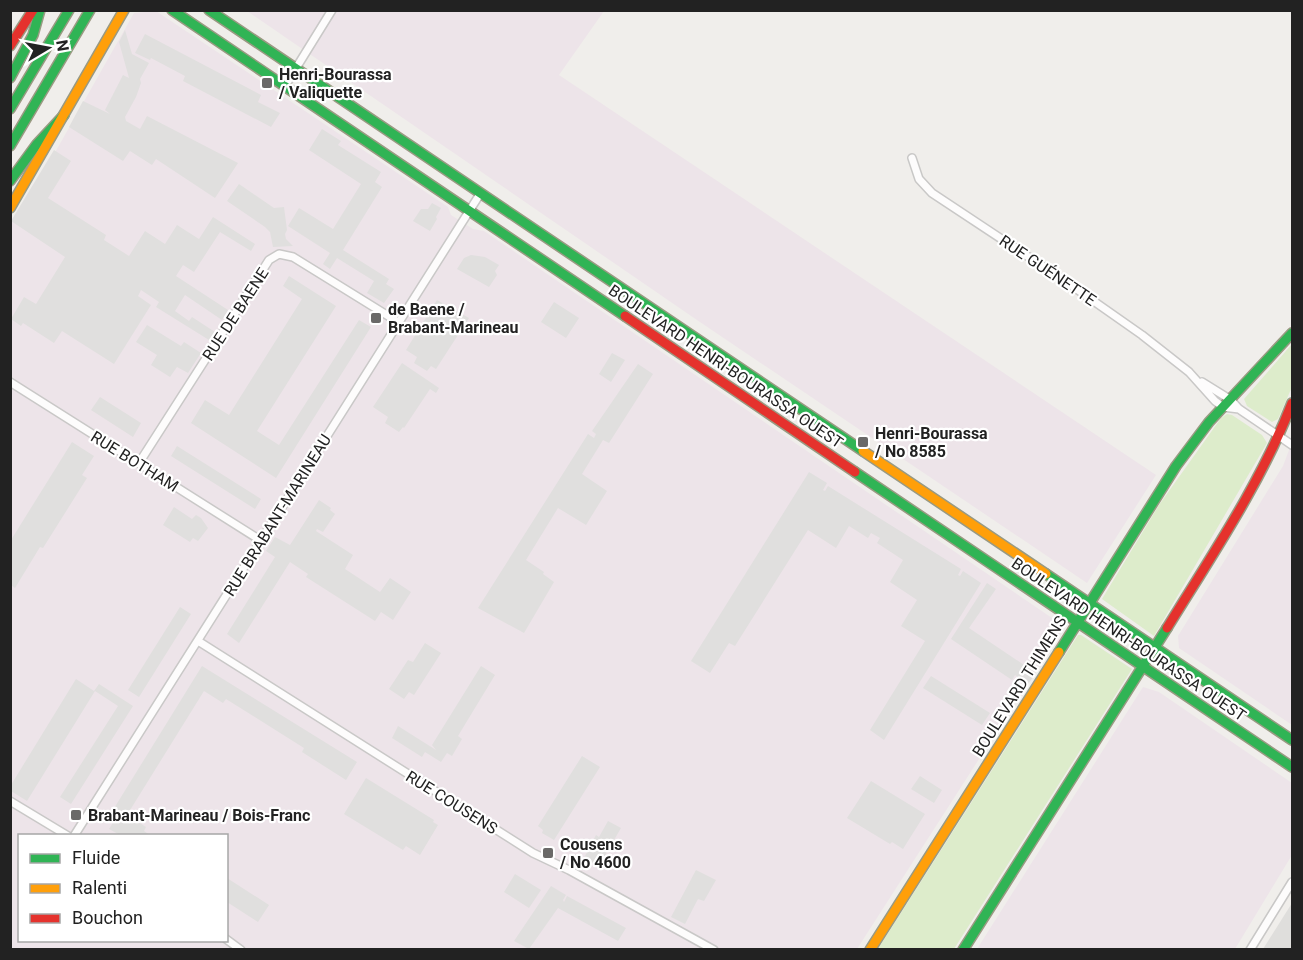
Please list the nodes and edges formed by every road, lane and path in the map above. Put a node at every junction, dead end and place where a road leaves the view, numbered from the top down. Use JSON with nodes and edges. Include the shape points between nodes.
{"nodes":[{"id":1,"x":33,"y":10,"type":"edge"},
{"id":2,"x":40,"y":10,"type":"edge"},
{"id":3,"x":69,"y":10,"type":"edge"},
{"id":4,"x":90,"y":10,"type":"edge"},
{"id":5,"x":124,"y":10,"type":"edge"},
{"id":6,"x":172,"y":10,"type":"edge"},
{"id":7,"x":209,"y":10,"type":"edge"},
{"id":8,"x":332,"y":10,"type":"edge"},
{"id":9,"x":10,"y":46,"type":"edge"},
{"id":10,"x":296,"y":69,"type":"junction"},
{"id":11,"x":10,"y":78,"type":"edge"},
{"id":12,"x":285,"y":86,"type":"junction"},
{"id":13,"x":10,"y":109,"type":"edge"},
{"id":14,"x":64,"y":115,"type":"junction"},
{"id":15,"x":10,"y":146,"type":"edge"},
{"id":16,"x":912,"y":158,"type":"dead end"},
{"id":17,"x":10,"y":181,"type":"edge"},
{"id":18,"x":480,"y":194,"type":"junction"},
{"id":19,"x":10,"y":208,"type":"edge"},
{"id":20,"x":470,"y":210,"type":"junction"},
{"id":21,"x":398,"y":322,"type":"junction"},
{"id":22,"x":1293,"y":333,"type":"edge"},
{"id":23,"x":1194,"y":376,"type":"junction"},
{"id":24,"x":10,"y":382,"type":"edge"},
{"id":25,"x":1231,"y":400,"type":"junction"},
{"id":26,"x":1293,"y":403,"type":"edge"},
{"id":27,"x":1223,"y":407,"type":"junction"},
{"id":28,"x":1239,"y":409,"type":"junction"},
{"id":29,"x":1279,"y":436,"type":"junction"},
{"id":30,"x":1293,"y":445,"type":"edge"},
{"id":31,"x":139,"y":464,"type":"junction"},
{"id":32,"x":260,"y":540,"type":"junction"},
{"id":33,"x":1089,"y":602,"type":"junction"},
{"id":34,"x":1077,"y":622,"type":"junction"},
{"id":35,"x":198,"y":641,"type":"junction"},
{"id":36,"x":1155,"y":647,"type":"junction"},
{"id":37,"x":1143,"y":666,"type":"junction"},
{"id":38,"x":1293,"y":740,"type":"edge"},
{"id":39,"x":1293,"y":767,"type":"edge"},
{"id":40,"x":10,"y":801,"type":"edge"},
{"id":41,"x":65,"y":834,"type":"edge"},
{"id":42,"x":75,"y":834,"type":"edge"},
{"id":43,"x":1293,"y":882,"type":"edge"},
{"id":44,"x":228,"y":940,"type":"edge"},
{"id":45,"x":241,"y":950,"type":"edge"},
{"id":46,"x":714,"y":950,"type":"edge"},
{"id":47,"x":870,"y":950,"type":"edge"},
{"id":48,"x":963,"y":950,"type":"edge"},
{"id":49,"x":1250,"y":950,"type":"edge"}],
"edges":[{"from":1,"to":9,"type":"main road"},
{"from":2,"to":11,"type":"main road","via":[[33,35]]},
{"from":3,"to":13,"type":"main road"},
{"from":4,"to":15,"type":"main road"},
{"from":5,"to":14,"type":"main road"},
{"from":6,"to":12,"type":"main road","name":"BOULEVARD HENRI-BOURASSA OUEST"},
{"from":7,"to":10,"type":"main road","name":"BOULEVARD HENRI-BOURASSA OUEST"},
{"from":8,"to":10,"type":"street"},
{"from":10,"to":12,"type":"street"},
{"from":10,"to":18,"type":"main road","name":"BOULEVARD HENRI-BOURASSA OUEST"},
{"from":12,"to":20,"type":"main road","name":"BOULEVARD HENRI-BOURASSA OUEST"},
{"from":14,"to":17,"type":"main road"},
{"from":14,"to":19,"type":"main road"},
{"from":16,"to":23,"type":"street","name":"RUE GUÉNETTE","via":[[919,178],[932,194],[1065,281]]},
{"from":18,"to":20,"type":"street","name":"RUE BRABANT-MARINEAU"},
{"from":18,"to":33,"type":"main road","name":"BOULEVARD HENRI-BOURASSA OUEST"},
{"from":20,"to":21,"type":"street","name":"RUE BRABANT-MARINEAU"},
{"from":20,"to":34,"type":"main road","name":"BOULEVARD HENRI-BOURASSA OUEST"},
{"from":21,"to":31,"type":"street","name":"RUE DE BAENE","via":[[293,257],[279,254],[269,260]]},
{"from":21,"to":32,"type":"street","name":"RUE BRABANT-MARINEAU"},
{"from":22,"to":25,"type":"main road","name":"BOULEVARD THIMENS"},
{"from":23,"to":25,"type":"street","name":"RUE GUÉNETTE"},
{"from":23,"to":27,"type":"street","name":"RUE GUÉNETTE"},
{"from":24,"to":31,"type":"street","name":"RUE BOTHAM"},
{"from":25,"to":27,"type":"main road","name":"BOULEVARD THIMENS"},
{"from":25,"to":28,"type":"street","name":"RUE GUÉNETTE"},
{"from":26,"to":29,"type":"main road"},
{"from":27,"to":28,"type":"street","name":"RUE GUÉNETTE"},
{"from":27,"to":33,"type":"main road","name":"BOULEVARD THIMENS","via":[[1169,475]]},
{"from":28,"to":29,"type":"street","name":"RUE GUÉNETTE"},
{"from":29,"to":30,"type":"street","name":"RUE GUÉNETTE"},
{"from":29,"to":36,"type":"main road","via":[[1239,512]]},
{"from":31,"to":32,"type":"street","name":"RUE BOTHAM"},
{"from":32,"to":35,"type":"street","name":"RUE BRABANT-MARINEAU"},
{"from":33,"to":34,"type":"main road","name":"BOULEVARD THIMENS"},
{"from":33,"to":36,"type":"main road","name":"BOULEVARD HENRI-BOURASSA OUEST"},
{"from":34,"to":37,"type":"main road","name":"BOULEVARD HENRI-BOURASSA OUEST"},
{"from":34,"to":47,"type":"main road","name":"BOULEVARD THIMENS"},
{"from":35,"to":42,"type":"street","name":"RUE BRABANT-MARINEAU"},
{"from":35,"to":46,"type":"street","name":"RUE COUSENS","via":[[533,853]]},
{"from":36,"to":37,"type":"main road"},
{"from":36,"to":38,"type":"main road","name":"BOULEVARD HENRI-BOURASSA OUEST"},
{"from":37,"to":39,"type":"main road","name":"BOULEVARD HENRI-BOURASSA OUEST"},
{"from":37,"to":48,"type":"main road"},
{"from":40,"to":41,"type":"street"},
{"from":43,"to":49,"type":"street"},
{"from":44,"to":45,"type":"street"}]}
